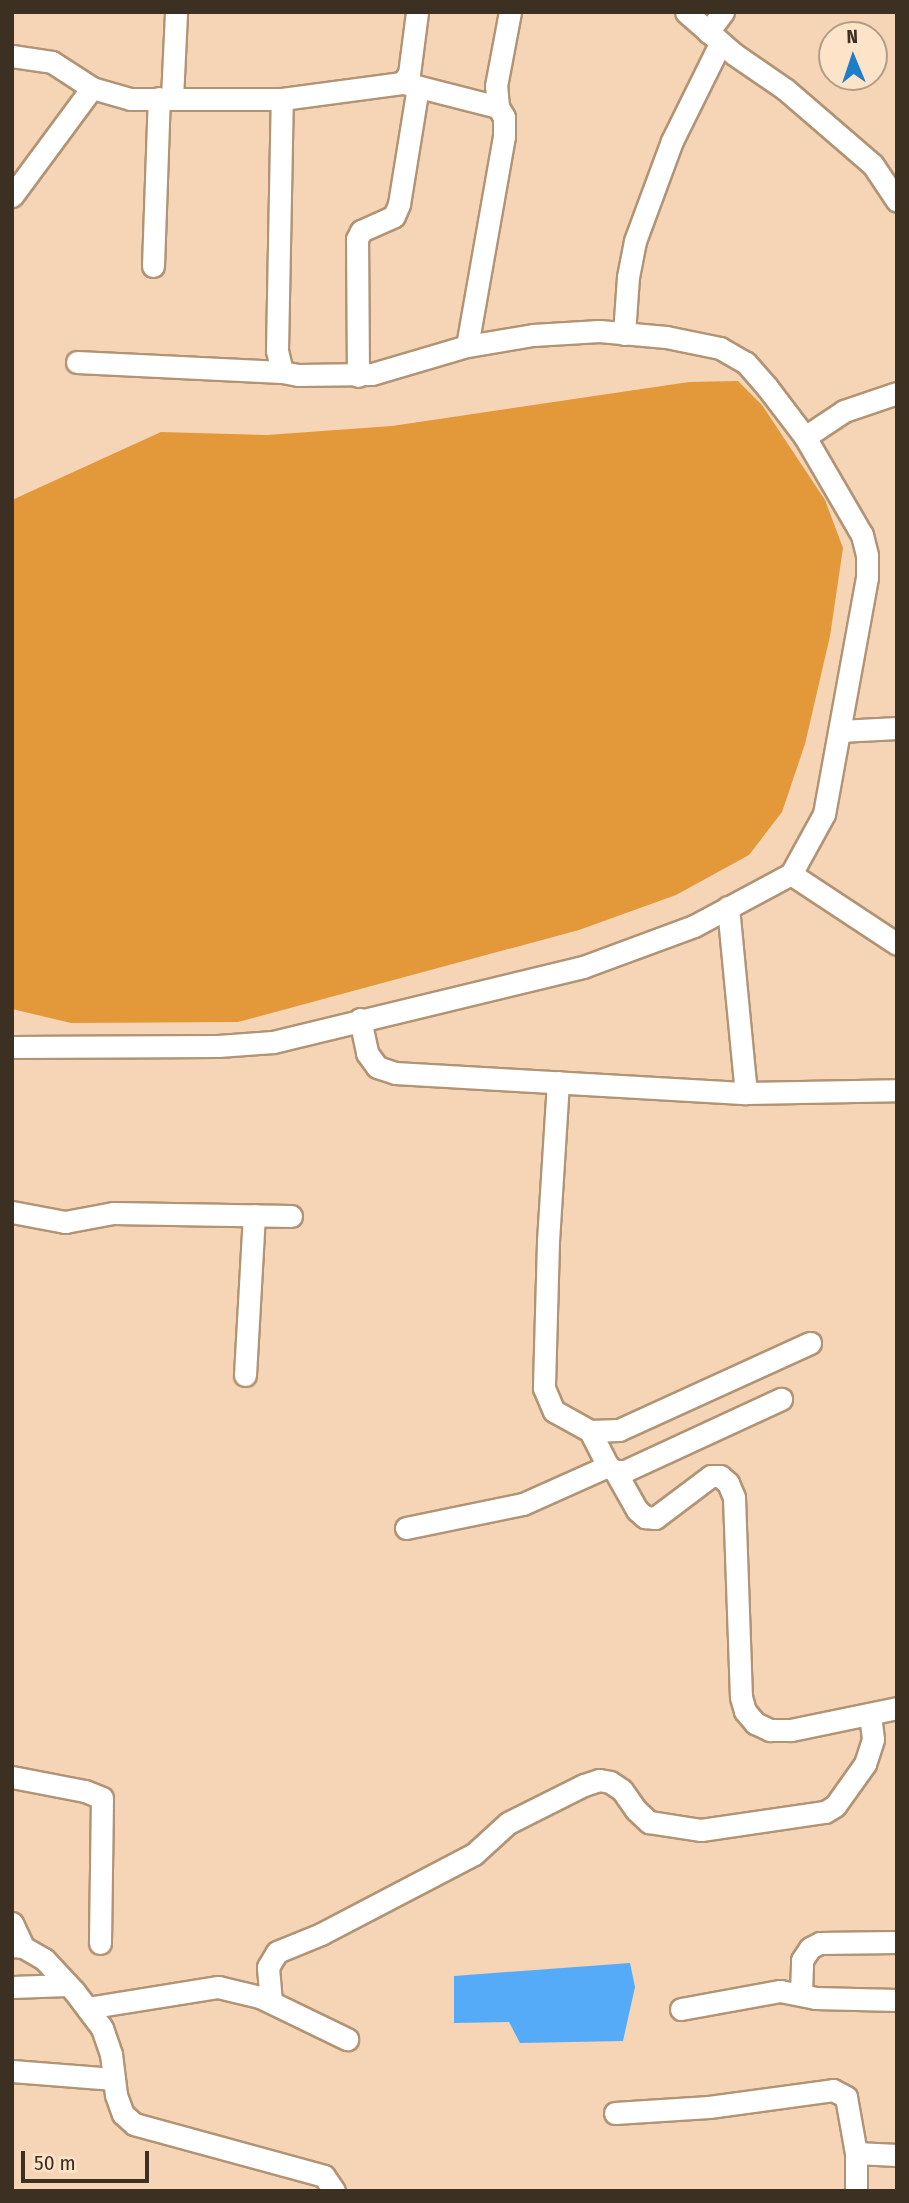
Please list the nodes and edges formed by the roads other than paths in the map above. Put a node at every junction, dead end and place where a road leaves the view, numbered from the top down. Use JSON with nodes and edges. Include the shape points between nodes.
{"nodes":[{"id":1,"x":176,"y":12,"type":"edge"},
{"id":2,"x":417,"y":12,"type":"edge"},
{"id":3,"x":510,"y":12,"type":"edge"},
{"id":4,"x":686,"y":12,"type":"edge"},
{"id":5,"x":723,"y":12,"type":"edge"},
{"id":6,"x":714,"y":38,"type":"junction"},
{"id":7,"x":12,"y":56,"type":"edge"},
{"id":8,"x":410,"y":85,"type":"junction"},
{"id":9,"x":92,"y":88,"type":"junction"},
{"id":10,"x":166,"y":98,"type":"junction"},
{"id":11,"x":282,"y":99,"type":"junction"},
{"id":12,"x":498,"y":107,"type":"junction"},
{"id":13,"x":12,"y":196,"type":"edge"},
{"id":14,"x":897,"y":201,"type":"edge"},
{"id":15,"x":153,"y":267,"type":"dead end"},
{"id":16,"x":624,"y":334,"type":"junction"},
{"id":17,"x":467,"y":346,"type":"junction"},
{"id":18,"x":78,"y":362,"type":"dead end"},
{"id":19,"x":282,"y":372,"type":"junction"},
{"id":20,"x":358,"y":376,"type":"junction"},
{"id":21,"x":897,"y":393,"type":"edge"},
{"id":22,"x":805,"y":437,"type":"junction"},
{"id":23,"x":897,"y":729,"type":"edge"},
{"id":24,"x":840,"y":731,"type":"junction"},
{"id":25,"x":791,"y":874,"type":"junction"},
{"id":26,"x":728,"y":907,"type":"junction"},
{"id":27,"x":897,"y":944,"type":"edge"},
{"id":28,"x":360,"y":1019,"type":"junction"},
{"id":29,"x":12,"y":1047,"type":"edge"},
{"id":30,"x":558,"y":1082,"type":"junction"},
{"id":31,"x":897,"y":1090,"type":"edge"},
{"id":32,"x":746,"y":1093,"type":"junction"},
{"id":33,"x":12,"y":1212,"type":"edge"},
{"id":34,"x":254,"y":1214,"type":"junction"},
{"id":35,"x":291,"y":1216,"type":"dead end"},
{"id":36,"x":810,"y":1343,"type":"dead end"},
{"id":37,"x":245,"y":1375,"type":"dead end"},
{"id":38,"x":781,"y":1399,"type":"dead end"},
{"id":39,"x":590,"y":1431,"type":"junction"},
{"id":40,"x":612,"y":1468,"type":"junction"},
{"id":41,"x":406,"y":1528,"type":"dead end"},
{"id":42,"x":897,"y":1708,"type":"edge"},
{"id":43,"x":870,"y":1714,"type":"junction"},
{"id":44,"x":12,"y":1777,"type":"edge"},
{"id":45,"x":12,"y":1923,"type":"edge"},
{"id":46,"x":100,"y":1942,"type":"dead end"},
{"id":47,"x":897,"y":1942,"type":"edge"},
{"id":48,"x":18,"y":1947,"type":"edge"},
{"id":49,"x":67,"y":1985,"type":"junction"},
{"id":50,"x":12,"y":1987,"type":"edge"},
{"id":51,"x":802,"y":1993,"type":"junction"},
{"id":52,"x":897,"y":2000,"type":"edge"},
{"id":53,"x":271,"y":2002,"type":"junction"},
{"id":54,"x":87,"y":2008,"type":"junction"},
{"id":55,"x":681,"y":2009,"type":"dead end"},
{"id":56,"x":347,"y":2039,"type":"dead end"},
{"id":57,"x":12,"y":2071,"type":"edge"},
{"id":58,"x":114,"y":2079,"type":"junction"},
{"id":59,"x":615,"y":2113,"type":"dead end"},
{"id":60,"x":856,"y":2153,"type":"junction"},
{"id":61,"x":897,"y":2155,"type":"edge"},
{"id":62,"x":334,"y":2191,"type":"edge"},
{"id":63,"x":856,"y":2191,"type":"edge"}],
"edges":[{"from":1,"to":10,"type":"street"},
{"from":2,"to":8,"type":"street"},
{"from":3,"to":12,"type":"street","via":[[496,86]]},
{"from":4,"to":6,"type":"street"},
{"from":5,"to":6,"type":"street"},
{"from":6,"to":14,"type":"street","via":[[785,89],[873,164]]},
{"from":6,"to":16,"type":"street","via":[[635,242]]},
{"from":7,"to":9,"type":"street","via":[[52,62]]},
{"from":8,"to":11,"type":"street"},
{"from":8,"to":12,"type":"street"},
{"from":8,"to":20,"type":"street","via":[[399,204],[394,216],[361,230],[357,239]]},
{"from":9,"to":10,"type":"street","via":[[130,99]]},
{"from":9,"to":13,"type":"street"},
{"from":10,"to":11,"type":"street"},
{"from":10,"to":15,"type":"street"},
{"from":11,"to":19,"type":"street","via":[[277,351]]},
{"from":12,"to":17,"type":"street","via":[[504,117],[504,136]]},
{"from":16,"to":17,"type":"street","via":[[559,333]]},
{"from":16,"to":22,"type":"street","via":[[666,337],[734,354],[768,387]]},
{"from":17,"to":20,"type":"street"},
{"from":18,"to":19,"type":"street"},
{"from":19,"to":20,"type":"street"},
{"from":21,"to":22,"type":"street","via":[[844,411]]},
{"from":22,"to":24,"type":"street","via":[[862,535],[867,555]]},
{"from":23,"to":24,"type":"street"},
{"from":24,"to":25,"type":"street","via":[[824,814]]},
{"from":25,"to":26,"type":"street"},
{"from":25,"to":27,"type":"street"},
{"from":26,"to":28,"type":"street","via":[[694,926],[583,967]]},
{"from":26,"to":32,"type":"street"},
{"from":28,"to":29,"type":"street","via":[[273,1042]]},
{"from":28,"to":30,"type":"street","via":[[377,1067],[395,1073]]},
{"from":30,"to":32,"type":"street"},
{"from":30,"to":39,"type":"street","via":[[544,1388],[554,1411]]},
{"from":31,"to":32,"type":"street"},
{"from":33,"to":34,"type":"street","via":[[65,1222],[113,1213]]},
{"from":34,"to":35,"type":"street"},
{"from":34,"to":37,"type":"street"},
{"from":36,"to":39,"type":"street","via":[[618,1430]]},
{"from":38,"to":40,"type":"street","via":[[625,1471]]},
{"from":39,"to":40,"type":"street"},
{"from":40,"to":41,"type":"street","via":[[523,1504]]},
{"from":40,"to":43,"type":"street","via":[[645,1517],[655,1518],[711,1476],[728,1483],[734,1496],[741,1697],[755,1723],[770,1730],[791,1730]]},
{"from":42,"to":43,"type":"street"},
{"from":43,"to":53,"type":"street","via":[[873,1739],[865,1764],[835,1806],[825,1812],[701,1830],[667,1826],[649,1822],[622,1790],[599,1780],[508,1823],[474,1854],[277,1952],[268,1967]]},
{"from":44,"to":46,"type":"street","via":[[102,1798]]},
{"from":45,"to":48,"type":"street"},
{"from":47,"to":51,"type":"street","via":[[820,1943],[810,1948],[802,1960]]},
{"from":48,"to":49,"type":"street","via":[[44,1959]]},
{"from":49,"to":50,"type":"street"},
{"from":49,"to":54,"type":"street"},
{"from":51,"to":52,"type":"street","via":[[815,1998]]},
{"from":51,"to":55,"type":"street","via":[[780,1990]]},
{"from":53,"to":54,"type":"street","via":[[218,1987]]},
{"from":53,"to":56,"type":"street"},
{"from":54,"to":58,"type":"street","via":[[107,2039]]},
{"from":57,"to":58,"type":"street"},
{"from":58,"to":62,"type":"street","via":[[123,2114],[134,2124],[324,2176]]},
{"from":59,"to":60,"type":"street","via":[[834,2091],[846,2097]]},
{"from":60,"to":61,"type":"street"},
{"from":60,"to":63,"type":"street"}]}
